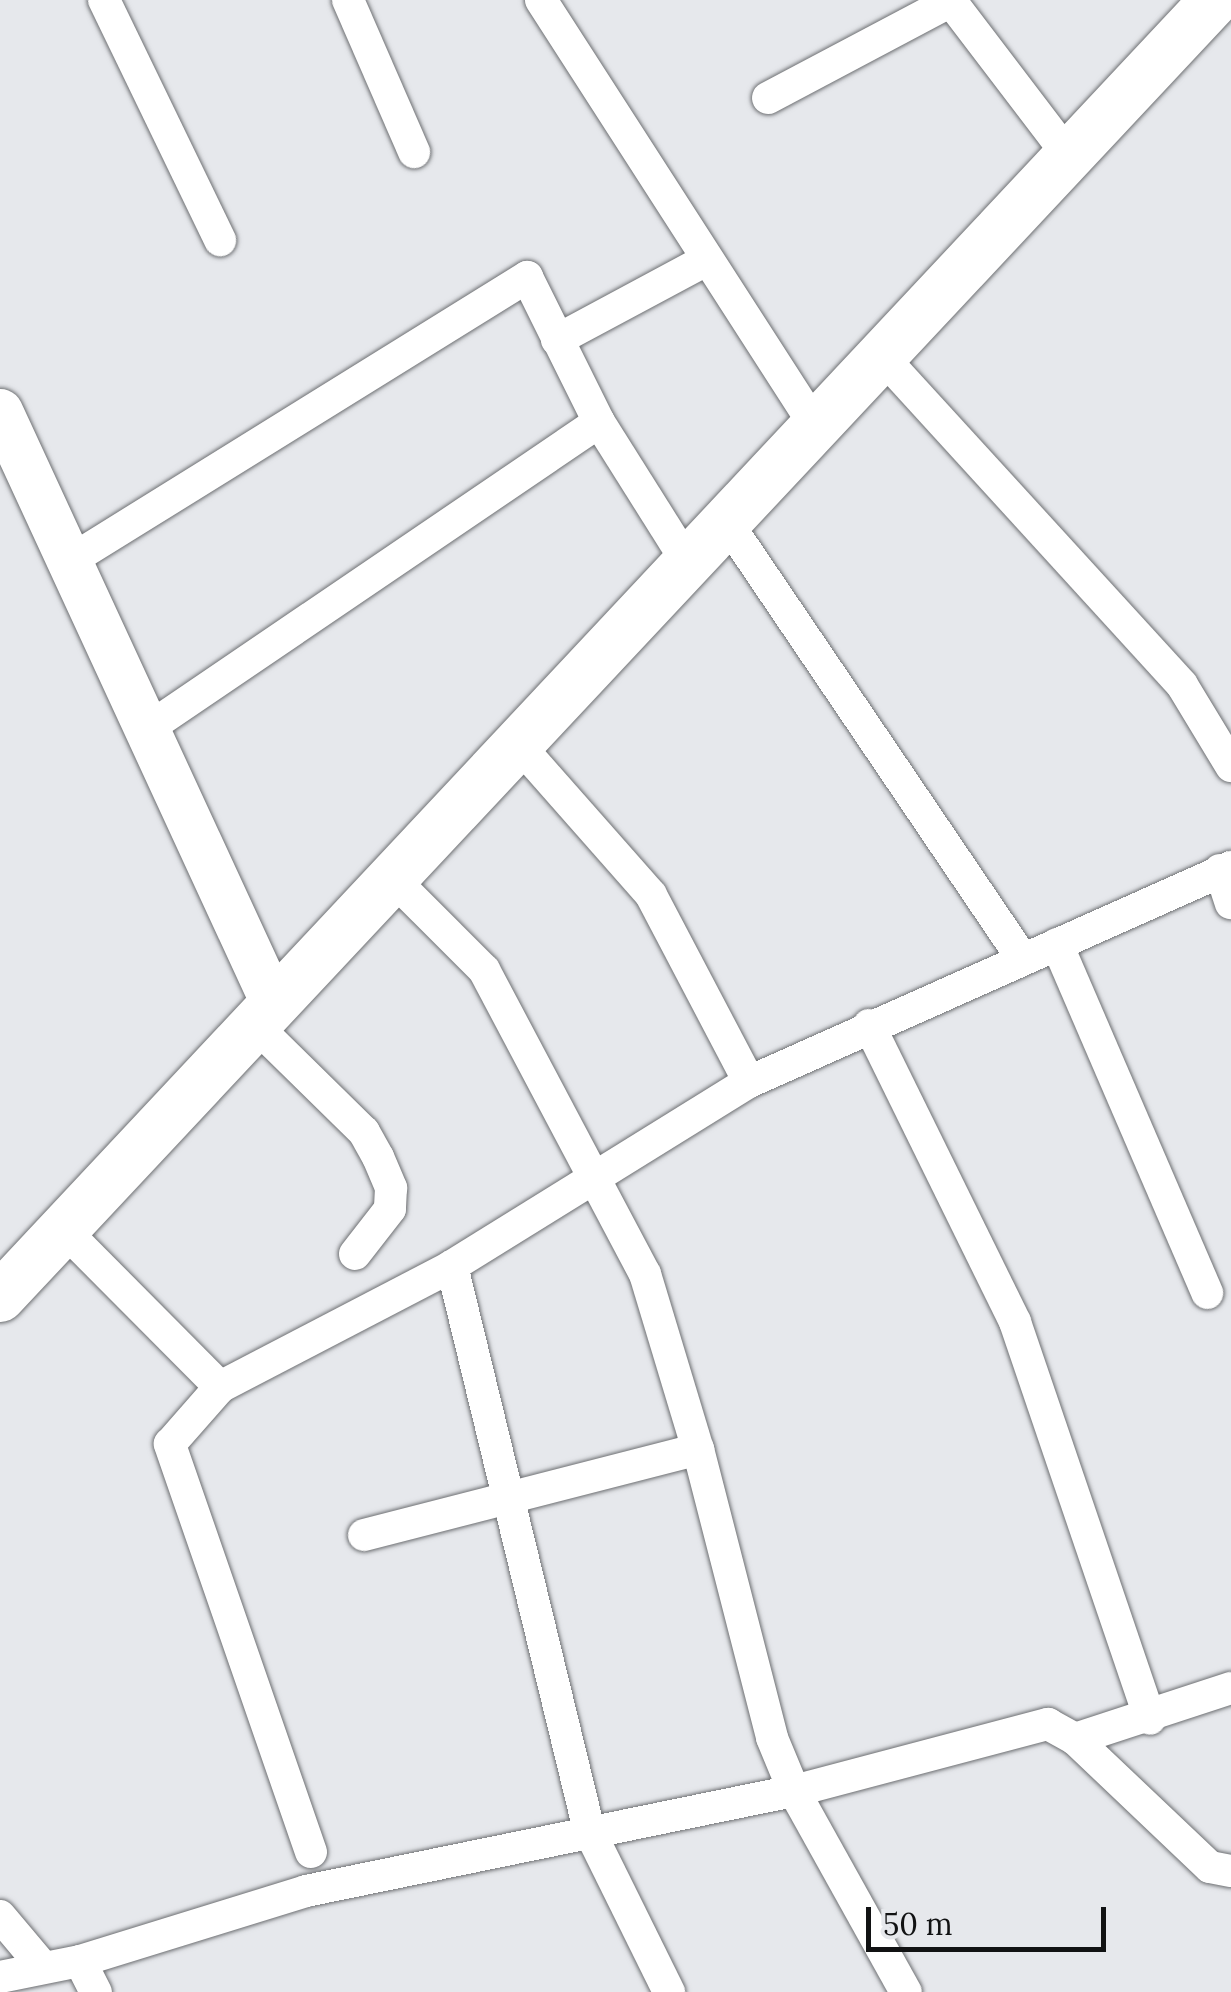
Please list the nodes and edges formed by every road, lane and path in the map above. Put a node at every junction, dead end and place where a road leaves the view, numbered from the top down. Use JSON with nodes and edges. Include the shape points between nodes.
{"nodes":[{"id":1,"x":104,"y":0,"type":"edge"},
{"id":2,"x":348,"y":0,"type":"edge"},
{"id":3,"x":541,"y":0,"type":"edge"},
{"id":4,"x":1215,"y":0,"type":"edge"},
{"id":5,"x":950,"y":1,"type":"edge"},
{"id":6,"x":768,"y":98,"type":"dead end"},
{"id":7,"x":414,"y":152,"type":"dead end"},
{"id":8,"x":1068,"y":155,"type":"junction"},
{"id":9,"x":220,"y":240,"type":"dead end"},
{"id":10,"x":706,"y":260,"type":"junction"},
{"id":11,"x":558,"y":340,"type":"junction"},
{"id":12,"x":879,"y":353,"type":"junction"},
{"id":13,"x":0,"y":411,"type":"edge"},
{"id":14,"x":599,"y":422,"type":"junction"},
{"id":15,"x":814,"y":424,"type":"junction"},
{"id":16,"x":726,"y":521,"type":"junction"},
{"id":17,"x":71,"y":560,"type":"junction"},
{"id":18,"x":687,"y":562,"type":"junction"},
{"id":19,"x":150,"y":727,"type":"junction"},
{"id":20,"x":518,"y":744,"type":"junction"},
{"id":21,"x":1231,"y":766,"type":"edge"},
{"id":22,"x":1226,"y":869,"type":"edge"},
{"id":23,"x":393,"y":879,"type":"junction"},
{"id":24,"x":1231,"y":903,"type":"edge"},
{"id":25,"x":1057,"y":944,"type":"junction"},
{"id":26,"x":1022,"y":958,"type":"junction"},
{"id":27,"x":263,"y":1014,"type":"junction"},
{"id":28,"x":868,"y":1025,"type":"junction"},
{"id":29,"x":749,"y":1082,"type":"junction"},
{"id":30,"x":596,"y":1177,"type":"junction"},
{"id":31,"x":63,"y":1229,"type":"junction"},
{"id":32,"x":355,"y":1254,"type":"dead end"},
{"id":33,"x":452,"y":1266,"type":"junction"},
{"id":34,"x":1207,"y":1293,"type":"dead end"},
{"id":35,"x":0,"y":1297,"type":"edge"},
{"id":36,"x":220,"y":1387,"type":"junction"},
{"id":37,"x":698,"y":1448,"type":"junction"},
{"id":38,"x":512,"y":1500,"type":"junction"},
{"id":39,"x":364,"y":1536,"type":"dead end"},
{"id":40,"x":1231,"y":1688,"type":"edge"},
{"id":41,"x":1150,"y":1719,"type":"junction"},
{"id":42,"x":1075,"y":1739,"type":"junction"},
{"id":43,"x":794,"y":1791,"type":"junction"},
{"id":44,"x":588,"y":1830,"type":"junction"},
{"id":45,"x":310,"y":1852,"type":"dead end"},
{"id":46,"x":1231,"y":1871,"type":"edge"},
{"id":47,"x":0,"y":1916,"type":"edge"},
{"id":48,"x":80,"y":1962,"type":"junction"},
{"id":49,"x":43,"y":1967,"type":"junction"},
{"id":50,"x":0,"y":1977,"type":"edge"},
{"id":51,"x":96,"y":1992,"type":"edge"},
{"id":52,"x":669,"y":1992,"type":"edge"},
{"id":53,"x":905,"y":1992,"type":"edge"}],
"edges":[{"from":1,"to":9,"type":"street"},
{"from":2,"to":7,"type":"street"},
{"from":3,"to":10,"type":"street"},
{"from":4,"to":8,"type":"main road"},
{"from":5,"to":6,"type":"street"},
{"from":5,"to":8,"type":"street"},
{"from":8,"to":12,"type":"main road"},
{"from":10,"to":11,"type":"street"},
{"from":10,"to":15,"type":"street"},
{"from":11,"to":14,"type":"street"},
{"from":11,"to":17,"type":"street","via":[[527,276]]},
{"from":12,"to":15,"type":"main road"},
{"from":12,"to":21,"type":"street","via":[[1182,685]]},
{"from":13,"to":17,"type":"street"},
{"from":14,"to":18,"type":"street"},
{"from":14,"to":19,"type":"street"},
{"from":15,"to":16,"type":"main road"},
{"from":16,"to":18,"type":"main road"},
{"from":16,"to":26,"type":"street"},
{"from":17,"to":19,"type":"street"},
{"from":18,"to":20,"type":"main road"},
{"from":19,"to":27,"type":"street"},
{"from":20,"to":23,"type":"main road"},
{"from":20,"to":29,"type":"street","via":[[651,895]]},
{"from":22,"to":24,"type":"street"},
{"from":22,"to":25,"type":"street"},
{"from":23,"to":27,"type":"main road"},
{"from":23,"to":30,"type":"street","via":[[484,970]]},
{"from":25,"to":26,"type":"street"},
{"from":25,"to":34,"type":"street"},
{"from":26,"to":28,"type":"street"},
{"from":27,"to":31,"type":"main road"},
{"from":27,"to":32,"type":"street","via":[[378,1156],[390,1209]]},
{"from":28,"to":29,"type":"street"},
{"from":28,"to":41,"type":"street","via":[[1014,1322]]},
{"from":29,"to":30,"type":"street"},
{"from":30,"to":33,"type":"street"},
{"from":30,"to":37,"type":"street","via":[[645,1274]]},
{"from":31,"to":35,"type":"main road"},
{"from":31,"to":36,"type":"street"},
{"from":33,"to":36,"type":"street"},
{"from":33,"to":38,"type":"street"},
{"from":36,"to":45,"type":"street","via":[[170,1444]]},
{"from":37,"to":38,"type":"street"},
{"from":37,"to":43,"type":"street","via":[[772,1738]]},
{"from":38,"to":39,"type":"street"},
{"from":38,"to":44,"type":"street"},
{"from":40,"to":41,"type":"street"},
{"from":41,"to":42,"type":"street"},
{"from":42,"to":43,"type":"street","via":[[1048,1724]]},
{"from":42,"to":46,"type":"street","via":[[1210,1867]]},
{"from":43,"to":44,"type":"street"},
{"from":43,"to":53,"type":"street"},
{"from":44,"to":48,"type":"street","via":[[306,1891]]},
{"from":44,"to":52,"type":"street"},
{"from":47,"to":49,"type":"street"},
{"from":48,"to":49,"type":"street"},
{"from":48,"to":51,"type":"street"},
{"from":49,"to":50,"type":"street"}]}
